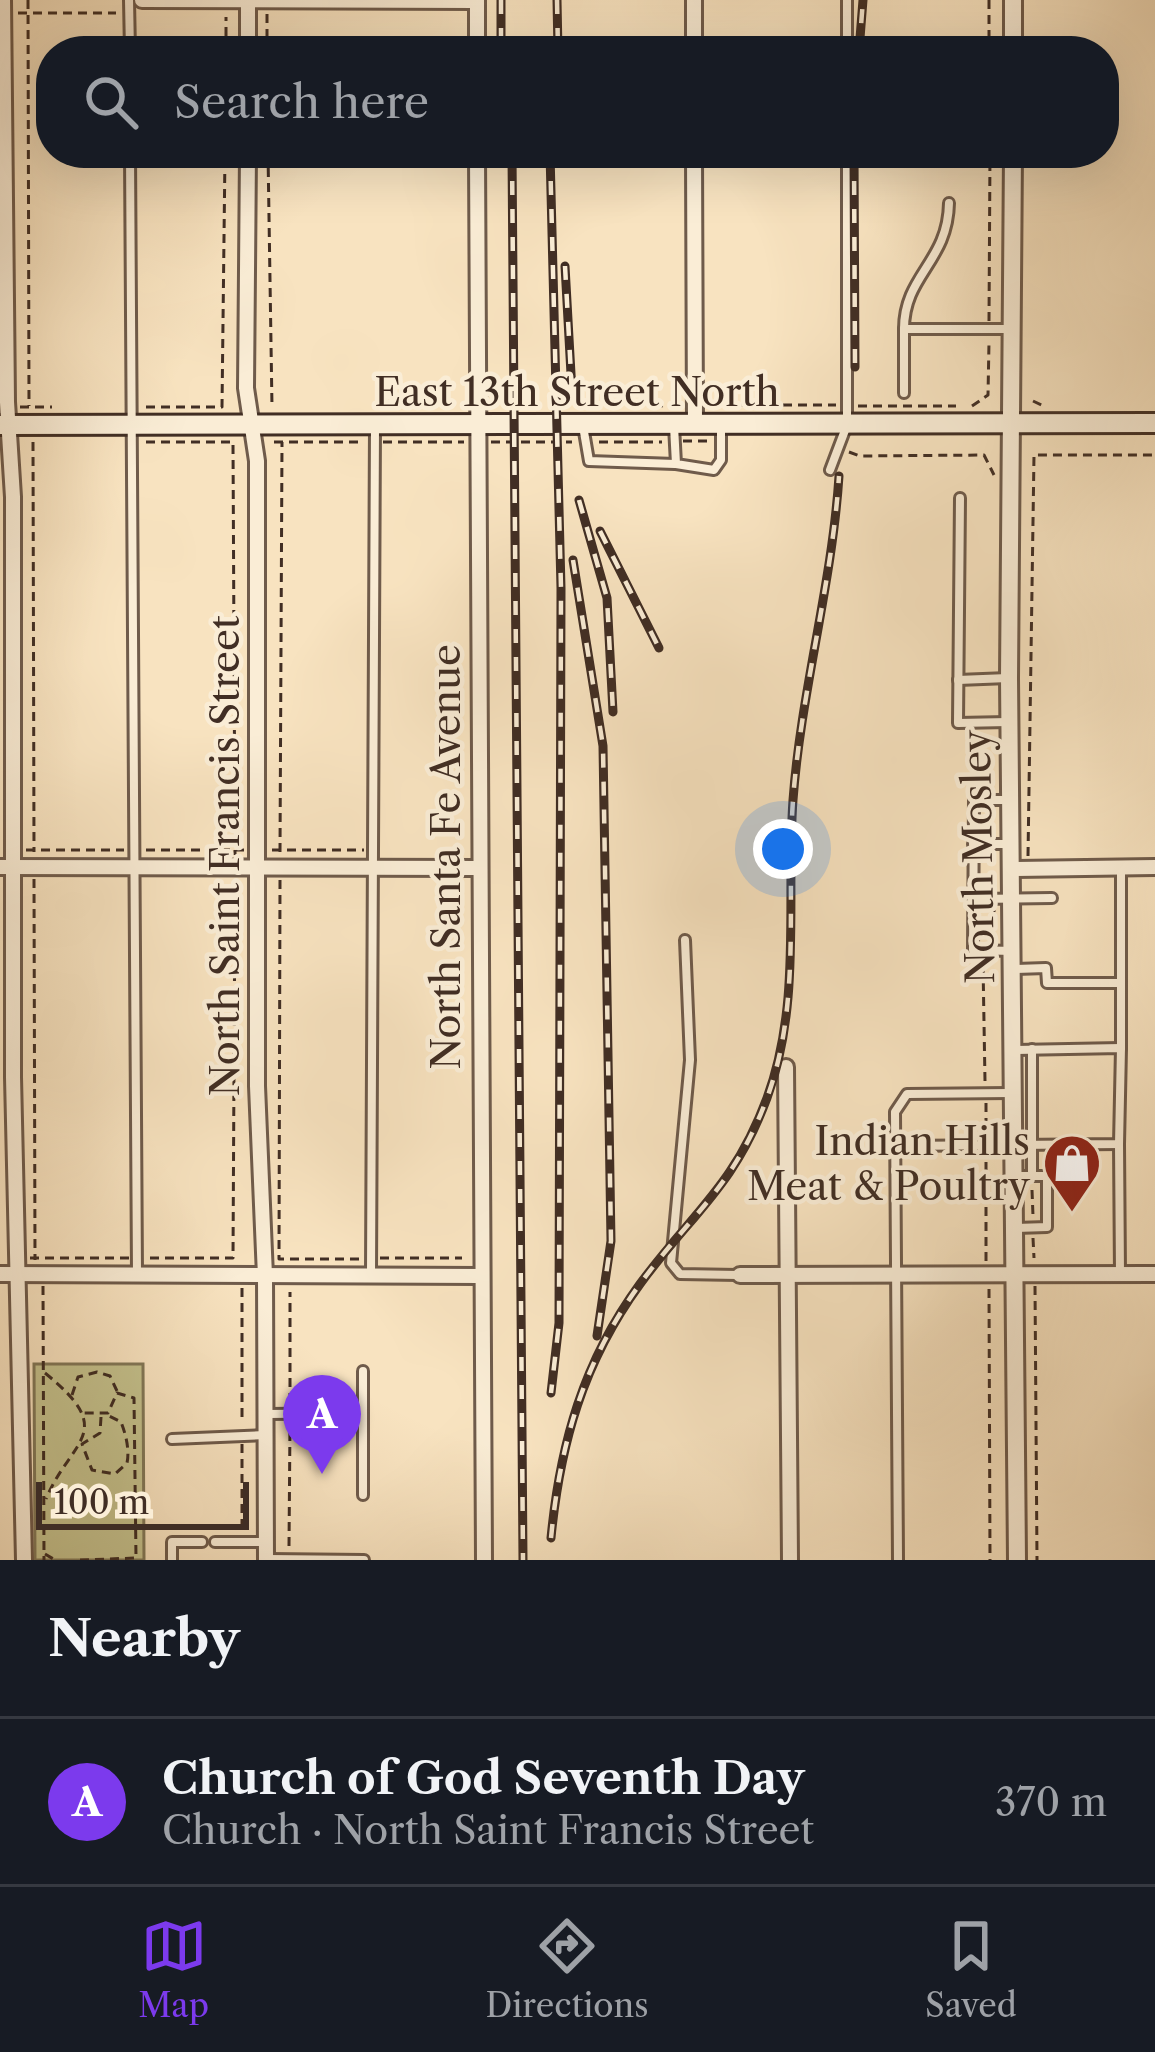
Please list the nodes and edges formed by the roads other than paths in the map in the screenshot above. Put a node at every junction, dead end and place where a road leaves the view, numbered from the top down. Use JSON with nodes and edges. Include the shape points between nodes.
{"nodes":[{"id":1,"x":3,"y":0,"type":"edge"},
{"id":2,"x":129,"y":0,"type":"edge"},
{"id":3,"x":142,"y":0,"type":"edge"},
{"id":4,"x":477,"y":0,"type":"edge"},
{"id":5,"x":694,"y":0,"type":"edge"},
{"id":6,"x":847,"y":0,"type":"edge"},
{"id":7,"x":1013,"y":0,"type":"edge"},
{"id":8,"x":226,"y":1,"type":"edge"},
{"id":9,"x":248,"y":1,"type":"edge"},
{"id":10,"x":364,"y":1,"type":"edge"},
{"id":11,"x":267,"y":2,"type":"edge"},
{"id":12,"x":130,"y":36,"type":"edge"},
{"id":13,"x":248,"y":36,"type":"edge"},
{"id":14,"x":477,"y":36,"type":"edge"},
{"id":15,"x":694,"y":36,"type":"edge"},
{"id":16,"x":847,"y":36,"type":"edge"},
{"id":17,"x":1013,"y":36,"type":"edge"},
{"id":18,"x":130,"y":168,"type":"edge"},
{"id":19,"x":248,"y":168,"type":"edge"},
{"id":20,"x":477,"y":168,"type":"edge"},
{"id":21,"x":693,"y":168,"type":"edge"},
{"id":22,"x":847,"y":168,"type":"edge"},
{"id":23,"x":1013,"y":168,"type":"edge"},
{"id":24,"x":949,"y":202,"type":"dead end"},
{"id":25,"x":904,"y":329,"type":"junction"},
{"id":26,"x":1012,"y":329,"type":"junction"},
{"id":27,"x":3,"y":337,"type":"edge"},
{"id":28,"x":904,"y":392,"type":"dead end"},
{"id":29,"x":847,"y":415,"type":"junction"},
{"id":30,"x":128,"y":416,"type":"junction"},
{"id":31,"x":6,"y":419,"type":"edge"},
{"id":32,"x":1155,"y":423,"type":"edge"},
{"id":33,"x":684,"y":424,"type":"junction"},
{"id":34,"x":1012,"y":424,"type":"junction"},
{"id":35,"x":251,"y":425,"type":"junction"},
{"id":36,"x":583,"y":433,"type":"junction"},
{"id":37,"x":721,"y":433,"type":"junction"},
{"id":38,"x":375,"y":434,"type":"junction"},
{"id":39,"x":479,"y":434,"type":"junction"},
{"id":40,"x":676,"y":464,"type":"junction"},
{"id":41,"x":830,"y":470,"type":"dead end"},
{"id":42,"x":960,"y":498,"type":"dead end"},
{"id":43,"x":1009,"y":678,"type":"junction"},
{"id":44,"x":958,"y":680,"type":"junction"},
{"id":45,"x":1010,"y":722,"type":"junction"},
{"id":46,"x":1010,"y":800,"type":"junction"},
{"id":47,"x":974,"y":844,"type":"junction"},
{"id":48,"x":1011,"y":844,"type":"junction"},
{"id":49,"x":6,"y":867,"type":"edge"},
{"id":50,"x":1121,"y":867,"type":"junction"},
{"id":51,"x":1155,"y":867,"type":"edge"},
{"id":52,"x":135,"y":868,"type":"junction"},
{"id":53,"x":257,"y":868,"type":"junction"},
{"id":54,"x":373,"y":868,"type":"junction"},
{"id":55,"x":479,"y":868,"type":"junction"},
{"id":56,"x":1019,"y":869,"type":"junction"},
{"id":57,"x":1052,"y":898,"type":"dead end"},
{"id":58,"x":973,"y":899,"type":"junction"},
{"id":59,"x":1003,"y":899,"type":"junction"},
{"id":60,"x":686,"y":940,"type":"dead end"},
{"id":61,"x":1012,"y":960,"type":"junction"},
{"id":62,"x":1121,"y":983,"type":"junction"},
{"id":63,"x":1121,"y":1048,"type":"junction"},
{"id":64,"x":1013,"y":1049,"type":"junction"},
{"id":65,"x":1032,"y":1049,"type":"junction"},
{"id":66,"x":786,"y":1067,"type":"dead end"},
{"id":67,"x":1020,"y":1085,"type":"junction"},
{"id":68,"x":1120,"y":1144,"type":"junction"},
{"id":69,"x":1022,"y":1145,"type":"junction"},
{"id":70,"x":895,"y":1146,"type":"junction"},
{"id":71,"x":1023,"y":1176,"type":"junction"},
{"id":72,"x":1024,"y":1227,"type":"junction"},
{"id":73,"x":18,"y":1273,"type":"junction"},
{"id":74,"x":0,"y":1274,"type":"edge"},
{"id":75,"x":1120,"y":1274,"type":"junction"},
{"id":76,"x":1155,"y":1274,"type":"edge"},
{"id":77,"x":137,"y":1275,"type":"junction"},
{"id":78,"x":740,"y":1275,"type":"joint"},
{"id":79,"x":894,"y":1275,"type":"junction"},
{"id":80,"x":1015,"y":1275,"type":"junction"},
{"id":81,"x":480,"y":1276,"type":"junction"},
{"id":82,"x":785,"y":1276,"type":"junction"},
{"id":83,"x":371,"y":1277,"type":"junction"},
{"id":84,"x":265,"y":1283,"type":"junction"},
{"id":85,"x":363,"y":1371,"type":"dead end"},
{"id":86,"x":363,"y":1413,"type":"junction"},
{"id":87,"x":266,"y":1414,"type":"junction"},
{"id":88,"x":266,"y":1435,"type":"junction"},
{"id":89,"x":172,"y":1439,"type":"dead end"},
{"id":90,"x":363,"y":1495,"type":"dead end"},
{"id":91,"x":202,"y":1542,"type":"dead end"},
{"id":92,"x":215,"y":1542,"type":"dead end"},
{"id":93,"x":266,"y":1542,"type":"junction"},
{"id":94,"x":289,"y":1559,"type":"edge"},
{"id":95,"x":24,"y":1560,"type":"edge"},
{"id":96,"x":172,"y":1560,"type":"edge"},
{"id":97,"x":266,"y":1560,"type":"edge"},
{"id":98,"x":307,"y":1560,"type":"edge"},
{"id":99,"x":364,"y":1560,"type":"edge"},
{"id":100,"x":484,"y":1560,"type":"edge"},
{"id":101,"x":790,"y":1560,"type":"edge"},
{"id":102,"x":898,"y":1560,"type":"edge"},
{"id":103,"x":1017,"y":1560,"type":"edge"}],
"edges":[{"from":1,"to":27,"type":"street"},
{"from":2,"to":12,"type":"lane"},
{"from":3,"to":8,"type":"street"},
{"from":4,"to":10,"type":"street"},
{"from":4,"to":14,"type":"street"},
{"from":5,"to":15,"type":"street"},
{"from":6,"to":16,"type":"lane"},
{"from":7,"to":17,"type":"street"},
{"from":8,"to":9,"type":"street"},
{"from":9,"to":11,"type":"street"},
{"from":9,"to":13,"type":"street"},
{"from":10,"to":11,"type":"street"},
{"from":18,"to":30,"type":"lane"},
{"from":19,"to":35,"type":"street","name":"North Saint Francis Street"},
{"from":20,"to":39,"type":"street","name":"North Santa Fe Avenue"},
{"from":21,"to":33,"type":"street"},
{"from":22,"to":29,"type":"lane"},
{"from":23,"to":26,"type":"street","name":"North Mosley"},
{"from":24,"to":25,"type":"lane","via":[[948,234],[904,304]]},
{"from":25,"to":26,"type":"lane"},
{"from":25,"to":28,"type":"lane"},
{"from":26,"to":34,"type":"street","name":"North Mosley"},
{"from":27,"to":31,"type":"street"},
{"from":29,"to":34,"type":"main road","name":"East 13th Street North"},
{"from":29,"to":37,"type":"main road","name":"East 13th Street North"},
{"from":29,"to":41,"type":"lane"},
{"from":30,"to":31,"type":"main road","name":"East 13th Street North"},
{"from":30,"to":35,"type":"main road","name":"East 13th Street North"},
{"from":30,"to":52,"type":"lane","via":[[135,465]]},
{"from":31,"to":49,"type":"street","via":[[13,850]]},
{"from":32,"to":34,"type":"main road","name":"East 13th Street North"},
{"from":33,"to":36,"type":"main road","name":"East 13th Street North"},
{"from":33,"to":37,"type":"main road","name":"East 13th Street North"},
{"from":33,"to":40,"type":"lane"},
{"from":34,"to":43,"type":"street","name":"North Mosley"},
{"from":35,"to":38,"type":"main road","name":"East 13th Street North"},
{"from":35,"to":53,"type":"street","name":"North Saint Francis Street"},
{"from":36,"to":39,"type":"main road","name":"East 13th Street North"},
{"from":36,"to":40,"type":"lane","via":[[583,452],[596,464]]},
{"from":37,"to":40,"type":"lane","via":[[722,460],[714,470]]},
{"from":38,"to":39,"type":"main road","name":"East 13th Street North"},
{"from":38,"to":54,"type":"lane"},
{"from":39,"to":55,"type":"street","name":"North Santa Fe Avenue"},
{"from":42,"to":44,"type":"lane"},
{"from":43,"to":44,"type":"lane"},
{"from":43,"to":45,"type":"street","name":"North Mosley"},
{"from":44,"to":45,"type":"lane","via":[[958,724]]},
{"from":45,"to":46,"type":"street","name":"North Mosley"},
{"from":46,"to":47,"type":"lane","via":[[974,800]]},
{"from":46,"to":48,"type":"street","name":"North Mosley"},
{"from":47,"to":48,"type":"lane"},
{"from":47,"to":58,"type":"lane"},
{"from":48,"to":56,"type":"street","name":"North Mosley"},
{"from":49,"to":52,"type":"street"},
{"from":49,"to":73,"type":"street"},
{"from":50,"to":51,"type":"street"},
{"from":50,"to":56,"type":"street"},
{"from":50,"to":62,"type":"lane"},
{"from":52,"to":53,"type":"street"},
{"from":52,"to":77,"type":"lane"},
{"from":53,"to":54,"type":"street"},
{"from":53,"to":84,"type":"street","name":"North Saint Francis Street","via":[[257,1087],[272,1259]]},
{"from":54,"to":55,"type":"street"},
{"from":54,"to":83,"type":"lane"},
{"from":55,"to":81,"type":"street","name":"North Santa Fe Avenue"},
{"from":56,"to":59,"type":"street","name":"North Mosley"},
{"from":57,"to":59,"type":"lane"},
{"from":58,"to":59,"type":"lane"},
{"from":58,"to":61,"type":"lane","via":[[973,950]]},
{"from":59,"to":61,"type":"street","name":"North Mosley"},
{"from":60,"to":78,"type":"lane","via":[[690,1060],[671,1263],[680,1274]]},
{"from":61,"to":62,"type":"lane","via":[[1046,968],[1047,983]]},
{"from":61,"to":64,"type":"street","name":"North Mosley"},
{"from":62,"to":63,"type":"lane"},
{"from":63,"to":65,"type":"lane"},
{"from":63,"to":68,"type":"lane"},
{"from":64,"to":65,"type":"lane"},
{"from":64,"to":67,"type":"street","name":"North Mosley"},
{"from":65,"to":67,"type":"lane"},
{"from":66,"to":82,"type":"street"},
{"from":67,"to":69,"type":"street","name":"North Mosley"},
{"from":67,"to":70,"type":"lane","via":[[902,1095]]},
{"from":68,"to":69,"type":"lane"},
{"from":68,"to":75,"type":"lane"},
{"from":69,"to":70,"type":"lane"},
{"from":69,"to":71,"type":"street","name":"North Mosley"},
{"from":70,"to":79,"type":"lane"},
{"from":71,"to":72,"type":"street","name":"North Mosley"},
{"from":71,"to":72,"type":"lane","via":[[1047,1176],[1047,1227]]},
{"from":72,"to":80,"type":"street","name":"North Mosley"},
{"from":73,"to":74,"type":"street"},
{"from":73,"to":77,"type":"street"},
{"from":73,"to":95,"type":"street"},
{"from":75,"to":76,"type":"street"},
{"from":75,"to":80,"type":"street"},
{"from":77,"to":84,"type":"street"},
{"from":78,"to":82,"type":"street"},
{"from":79,"to":80,"type":"street"},
{"from":79,"to":82,"type":"street"},
{"from":79,"to":102,"type":"lane"},
{"from":80,"to":103,"type":"street","name":"North Mosley"},
{"from":81,"to":83,"type":"street"},
{"from":81,"to":100,"type":"street","name":"North Santa Fe Avenue"},
{"from":82,"to":101,"type":"street"},
{"from":83,"to":84,"type":"street"},
{"from":84,"to":87,"type":"street","name":"North Saint Francis Street"},
{"from":85,"to":86,"type":"lane"},
{"from":86,"to":87,"type":"lane"},
{"from":86,"to":90,"type":"lane"},
{"from":87,"to":88,"type":"street","name":"North Saint Francis Street"},
{"from":88,"to":89,"type":"lane"},
{"from":88,"to":93,"type":"street","name":"North Saint Francis Street"},
{"from":91,"to":96,"type":"lane","via":[[172,1542]]},
{"from":92,"to":93,"type":"lane"},
{"from":93,"to":97,"type":"street","name":"North Saint Francis Street"},
{"from":94,"to":97,"type":"lane"},
{"from":94,"to":98,"type":"lane"},
{"from":98,"to":99,"type":"lane"}]}
